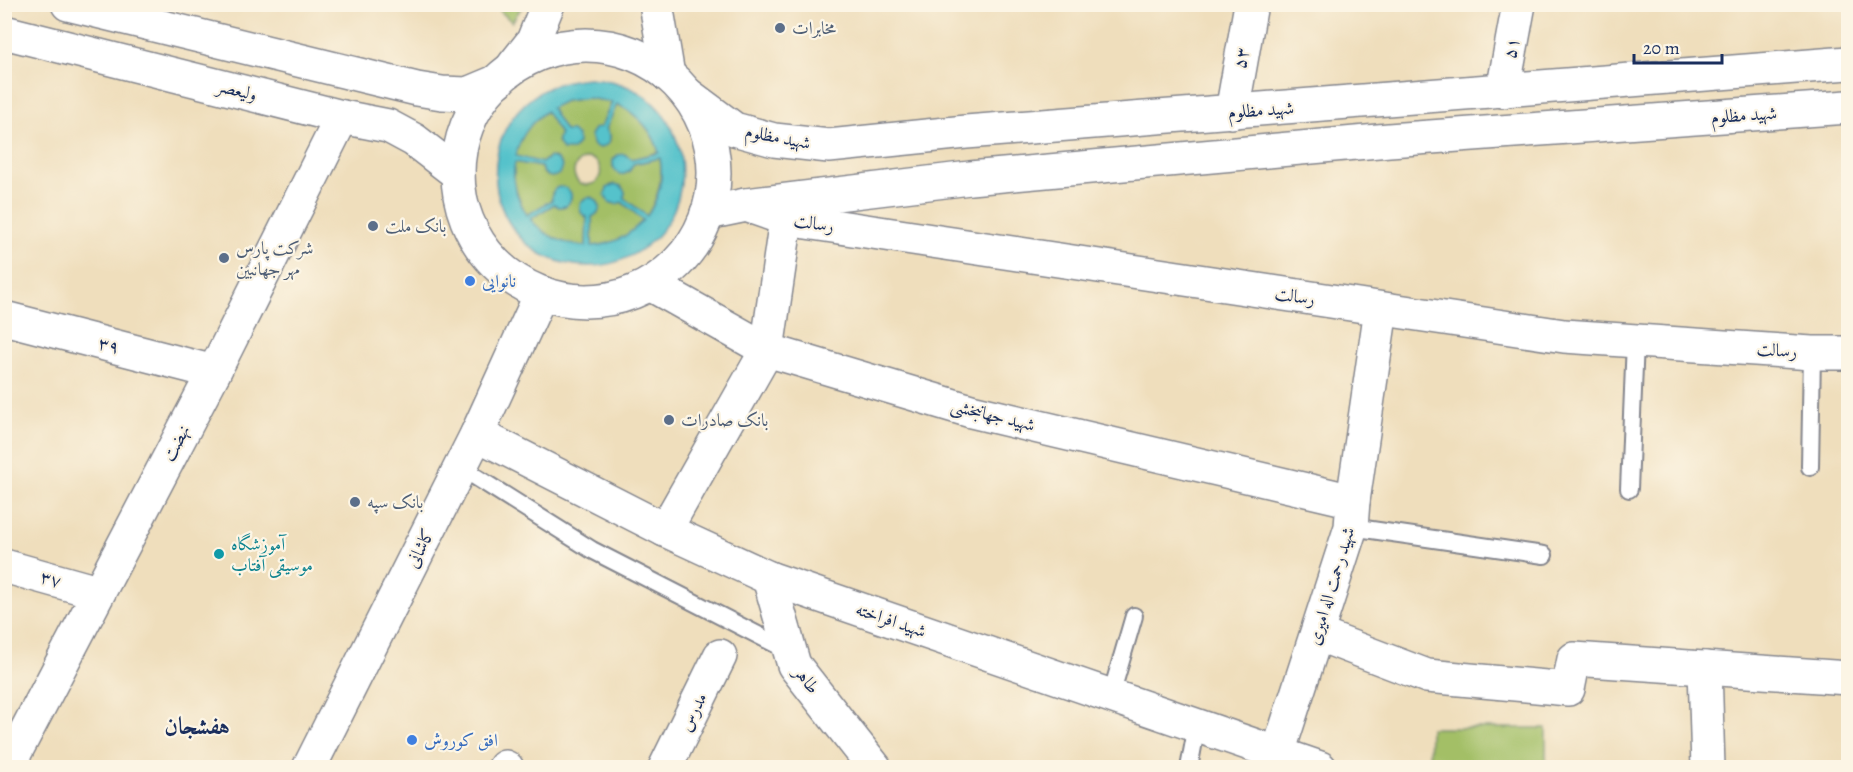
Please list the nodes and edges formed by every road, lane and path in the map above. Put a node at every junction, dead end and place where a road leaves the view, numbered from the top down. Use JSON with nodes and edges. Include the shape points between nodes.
{"nodes":[{"id":1,"x":68,"y":4,"type":"edge"},
{"id":2,"x":548,"y":4,"type":"edge"},
{"id":3,"x":656,"y":4,"type":"edge"},
{"id":4,"x":1251,"y":4,"type":"edge"},
{"id":5,"x":1519,"y":4,"type":"edge"},
{"id":6,"x":4,"y":32,"type":"edge"},
{"id":7,"x":1848,"y":63,"type":"edge"},
{"id":8,"x":505,"y":75,"type":"junction"},
{"id":9,"x":678,"y":84,"type":"junction"},
{"id":10,"x":1503,"y":91,"type":"junction"},
{"id":11,"x":1387,"y":100,"type":"junction"},
{"id":12,"x":1848,"y":107,"type":"edge"},
{"id":13,"x":1232,"y":112,"type":"junction"},
{"id":14,"x":342,"y":117,"type":"junction"},
{"id":15,"x":1389,"y":140,"type":"junction"},
{"id":16,"x":458,"y":174,"type":"junction"},
{"id":17,"x":746,"y":204,"type":"junction"},
{"id":18,"x":707,"y":213,"type":"junction"},
{"id":19,"x":786,"y":219,"type":"junction"},
{"id":20,"x":650,"y":284,"type":"junction"},
{"id":21,"x":541,"y":294,"type":"junction"},
{"id":22,"x":1381,"y":309,"type":"junction"},
{"id":23,"x":4,"y":318,"type":"edge"},
{"id":24,"x":1635,"y":341,"type":"junction"},
{"id":25,"x":767,"y":350,"type":"junction"},
{"id":26,"x":1812,"y":352,"type":"junction"},
{"id":27,"x":1848,"y":353,"type":"edge"},
{"id":28,"x":214,"y":372,"type":"junction"},
{"id":29,"x":477,"y":434,"type":"junction"},
{"id":30,"x":460,"y":467,"type":"junction"},
{"id":31,"x":1810,"y":467,"type":"dead end"},
{"id":32,"x":1629,"y":489,"type":"dead end"},
{"id":33,"x":1352,"y":514,"type":"junction"},
{"id":34,"x":665,"y":530,"type":"junction"},
{"id":35,"x":1544,"y":555,"type":"dead end"},
{"id":36,"x":4,"y":566,"type":"edge"},
{"id":37,"x":769,"y":578,"type":"junction"},
{"id":38,"x":97,"y":592,"type":"junction"},
{"id":39,"x":1134,"y":616,"type":"dead end"},
{"id":40,"x":1317,"y":634,"type":"junction"},
{"id":41,"x":790,"y":651,"type":"junction"},
{"id":42,"x":720,"y":656,"type":"dead end"},
{"id":43,"x":1705,"y":668,"type":"junction"},
{"id":44,"x":1848,"y":678,"type":"edge"},
{"id":45,"x":1111,"y":695,"type":"junction"},
{"id":46,"x":1197,"y":725,"type":"junction"},
{"id":47,"x":1278,"y":753,"type":"junction"},
{"id":48,"x":7,"y":768,"type":"edge"},
{"id":49,"x":309,"y":768,"type":"edge"},
{"id":50,"x":665,"y":768,"type":"edge"},
{"id":51,"x":875,"y":768,"type":"edge"},
{"id":52,"x":1189,"y":768,"type":"edge"},
{"id":53,"x":1320,"y":768,"type":"edge"},
{"id":54,"x":1708,"y":768,"type":"edge"}],
"edges":[{"from":1,"to":8,"type":"main road","via":[[434,92],[467,94]]},
{"from":2,"to":8,"type":"main road","via":[[533,41]]},
{"from":3,"to":9,"type":"main road"},
{"from":4,"to":13,"type":"main road","name":"۵۳"},
{"from":5,"to":10,"type":"main road","name":"۵۱"},
{"from":6,"to":14,"type":"main road","name":"ولیعصر"},
{"from":7,"to":10,"type":"main road","name":"شهید مظلوم"},
{"from":8,"to":9,"type":"main road","name":"شهید مظلوم","via":[[523,61],[549,50],[591,45],[632,53],[657,66]]},
{"from":8,"to":16,"type":"main road","via":[[470,118],[461,145]]},
{"from":9,"to":13,"type":"main road","name":"شهید مظلوم","via":[[734,129],[774,140],[829,146]]},
{"from":9,"to":18,"type":"main road","via":[[703,120],[713,150],[714,182]]},
{"from":10,"to":11,"type":"main road","name":"شهید مظلوم"},
{"from":11,"to":13,"type":"main road","name":"شهید مظلوم"},
{"from":11,"to":15,"type":"main road"},
{"from":12,"to":15,"type":"main road","name":"شهید مظلوم"},
{"from":14,"to":16,"type":"main road","name":"ولیعصر","via":[[388,126],[414,140]]},
{"from":14,"to":28,"type":"main road","name":"نهضت"},
{"from":15,"to":17,"type":"main road","name":"شهید مظلوم","via":[[970,178]]},
{"from":16,"to":21,"type":"main road","via":[[462,207],[481,247],[512,279]]},
{"from":17,"to":18,"type":"main road","name":"شهید مظلوم"},
{"from":17,"to":19,"type":"main road","name":"رسالت"},
{"from":18,"to":20,"type":"main road","via":[[700,232],[682,258]]},
{"from":19,"to":22,"type":"main road","name":"رسالت"},
{"from":19,"to":25,"type":"main road"},
{"from":20,"to":21,"type":"main road","via":[[630,294],[597,301]]},
{"from":20,"to":25,"type":"main road","name":"شهید جهانبخشی"},
{"from":21,"to":29,"type":"main road","name":"کاشانی"},
{"from":22,"to":24,"type":"main road","name":"رسالت","via":[[1564,336]]},
{"from":22,"to":33,"type":"main road","name":"شهید رحمت اله امیری"},
{"from":23,"to":28,"type":"main road","name":"۳۹"},
{"from":24,"to":26,"type":"main road","name":"رسالت"},
{"from":24,"to":32,"type":"lane"},
{"from":25,"to":33,"type":"main road","name":"شهید جهانبخشی","via":[[971,411]]},
{"from":25,"to":34,"type":"main road"},
{"from":26,"to":27,"type":"main road","name":"رسالت"},
{"from":26,"to":31,"type":"lane"},
{"from":28,"to":38,"type":"main road","name":"نهضت"},
{"from":29,"to":30,"type":"main road","name":"کاشانی"},
{"from":29,"to":34,"type":"main road","name":"شهید افراخته"},
{"from":30,"to":41,"type":"lane","via":[[592,550]]},
{"from":30,"to":49,"type":"main road","name":"کاشانی"},
{"from":33,"to":35,"type":"lane"},
{"from":33,"to":40,"type":"main road","name":"شهید رحمت اله امیری"},
{"from":34,"to":37,"type":"main road","name":"شهید افراخته"},
{"from":36,"to":38,"type":"main road","name":"۳۷"},
{"from":37,"to":41,"type":"main road","name":"طاهر"},
{"from":37,"to":45,"type":"main road","name":"شهید افراخته"},
{"from":38,"to":48,"type":"main road","name":"نهضت"},
{"from":39,"to":45,"type":"lane"},
{"from":40,"to":43,"type":"main road","via":[[1427,676],[1568,689],[1574,659]]},
{"from":40,"to":47,"type":"main road","name":"شهید رحمت اله امیری"},
{"from":41,"to":51,"type":"main road","name":"طاهر","via":[[794,665]]},
{"from":42,"to":50,"type":"main road","name":"مدرس"},
{"from":43,"to":44,"type":"main road"},
{"from":43,"to":54,"type":"main road"},
{"from":45,"to":46,"type":"main road","name":"شهید افراخته"},
{"from":46,"to":47,"type":"main road","name":"شهید افراخته"},
{"from":46,"to":52,"type":"lane"},
{"from":47,"to":53,"type":"main road","name":"شهید افراخته"}]}
